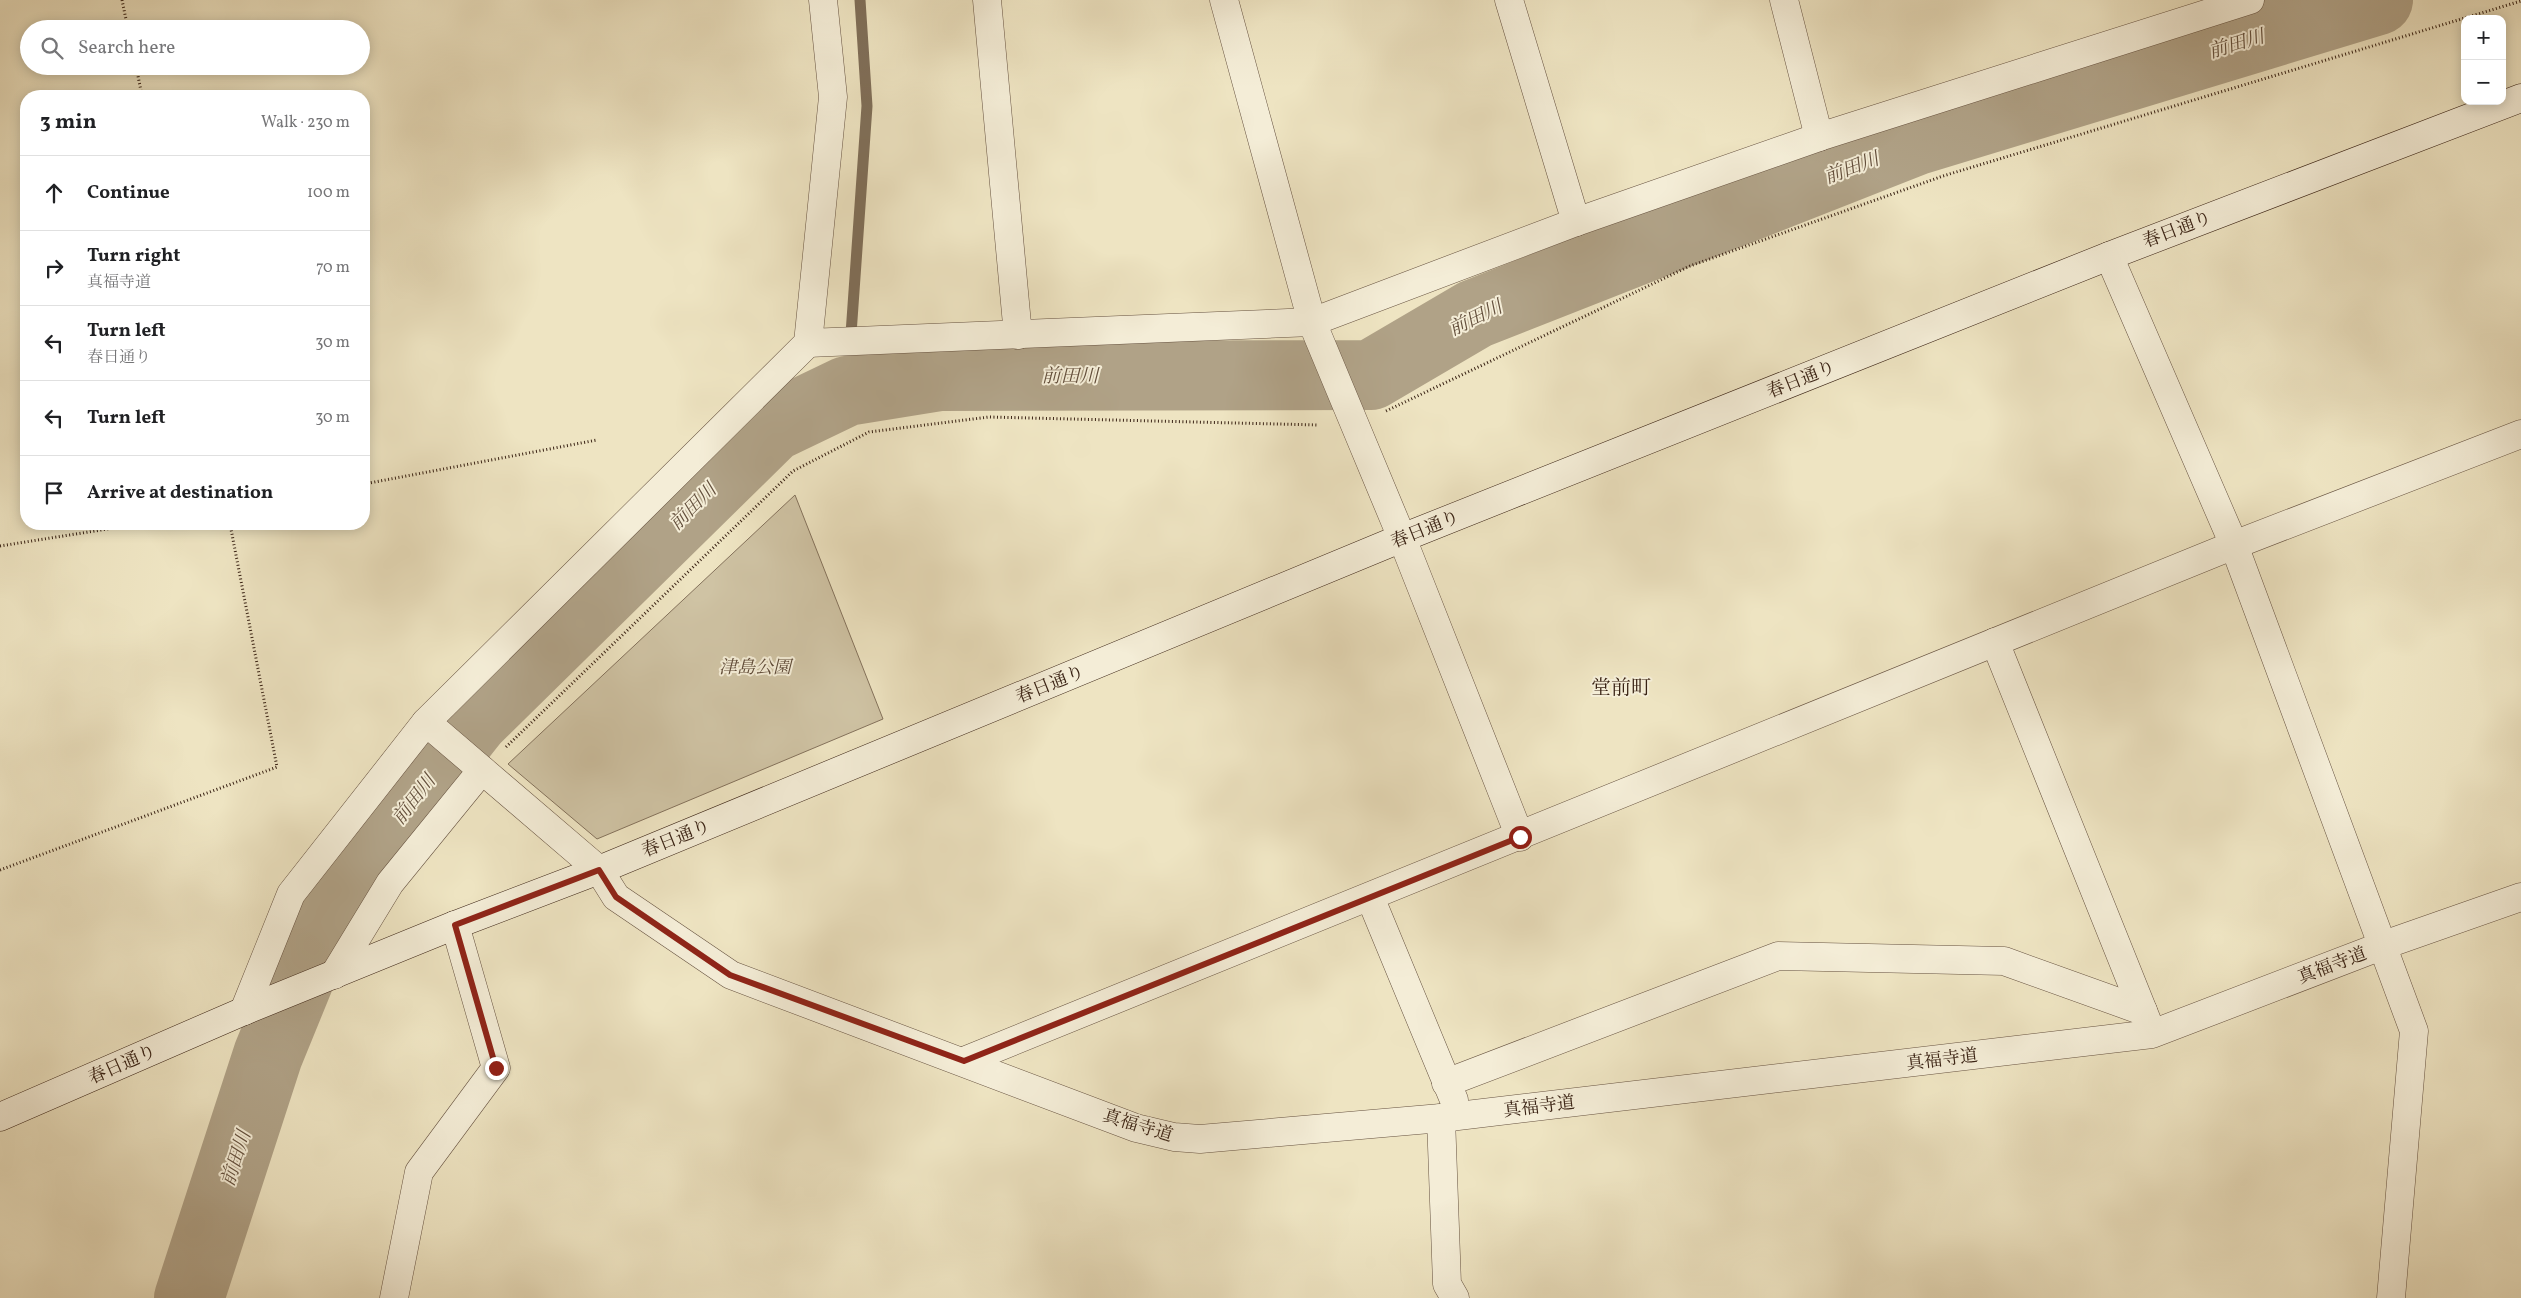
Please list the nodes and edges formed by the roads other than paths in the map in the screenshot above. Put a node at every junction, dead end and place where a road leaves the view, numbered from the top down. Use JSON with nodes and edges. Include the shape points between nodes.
{"nodes":[{"id":1,"x":823,"y":0,"type":"edge"},
{"id":2,"x":987,"y":0,"type":"edge"},
{"id":3,"x":1224,"y":0,"type":"edge"},
{"id":4,"x":1509,"y":0,"type":"edge"},
{"id":5,"x":1784,"y":0,"type":"edge"},
{"id":6,"x":2250,"y":0,"type":"edge"},
{"id":7,"x":2521,"y":98,"type":"edge"},
{"id":8,"x":1819,"y":137,"type":"junction"},
{"id":9,"x":1576,"y":222,"type":"junction"},
{"id":10,"x":2109,"y":256,"type":"junction"},
{"id":11,"x":1312,"y":322,"type":"junction"},
{"id":12,"x":1018,"y":335,"type":"junction"},
{"id":13,"x":808,"y":343,"type":"junction"},
{"id":14,"x":2521,"y":434,"type":"edge"},
{"id":15,"x":1402,"y":538,"type":"junction"},
{"id":16,"x":2234,"y":545,"type":"junction"},
{"id":17,"x":1995,"y":642,"type":"junction"},
{"id":18,"x":426,"y":722,"type":"junction"},
{"id":19,"x":482,"y":770,"type":"junction"},
{"id":20,"x":1520,"y":837,"type":"junction"},
{"id":21,"x":599,"y":870,"type":"junction"},
{"id":22,"x":1370,"y":897,"type":"junction"},
{"id":23,"x":2521,"y":897,"type":"edge"},
{"id":24,"x":455,"y":925,"type":"junction"},
{"id":25,"x":2384,"y":945,"type":"junction"},
{"id":26,"x":334,"y":975,"type":"junction"},
{"id":27,"x":244,"y":1011,"type":"junction"},
{"id":28,"x":2147,"y":1022,"type":"junction"},
{"id":29,"x":964,"y":1061,"type":"junction"},
{"id":30,"x":1446,"y":1083,"type":"junction"},
{"id":31,"x":0,"y":1117,"type":"edge"},
{"id":32,"x":1451,"y":1117,"type":"junction"},
{"id":33,"x":394,"y":1298,"type":"edge"},
{"id":34,"x":1455,"y":1298,"type":"edge"},
{"id":35,"x":2391,"y":1298,"type":"edge"}],
"edges":[{"from":1,"to":13,"type":"street","via":[[833,97]]},
{"from":2,"to":12,"type":"street"},
{"from":3,"to":11,"type":"street"},
{"from":4,"to":9,"type":"street"},
{"from":5,"to":8,"type":"street"},
{"from":6,"to":8,"type":"street"},
{"from":7,"to":10,"type":"street","name":"春日通り"},
{"from":8,"to":9,"type":"street"},
{"from":9,"to":11,"type":"street"},
{"from":10,"to":15,"type":"street","name":"春日通り"},
{"from":10,"to":16,"type":"street"},
{"from":11,"to":12,"type":"street"},
{"from":11,"to":15,"type":"street"},
{"from":12,"to":13,"type":"street"},
{"from":13,"to":18,"type":"street"},
{"from":14,"to":16,"type":"street"},
{"from":15,"to":20,"type":"street"},
{"from":15,"to":21,"type":"street","name":"春日通り"},
{"from":16,"to":17,"type":"street"},
{"from":16,"to":25,"type":"street"},
{"from":17,"to":20,"type":"street"},
{"from":17,"to":28,"type":"street"},
{"from":18,"to":19,"type":"street","name":"真福寺道"},
{"from":18,"to":27,"type":"street","via":[[291,894]]},
{"from":19,"to":21,"type":"street","name":"真福寺道"},
{"from":19,"to":26,"type":"street","via":[[390,883]]},
{"from":20,"to":22,"type":"street"},
{"from":21,"to":24,"type":"street","name":"春日通り"},
{"from":21,"to":29,"type":"street","name":"真福寺道","via":[[616,897],[730,975]]},
{"from":22,"to":29,"type":"street"},
{"from":22,"to":30,"type":"street"},
{"from":23,"to":25,"type":"street","name":"真福寺道"},
{"from":24,"to":26,"type":"street","name":"春日通り"},
{"from":24,"to":33,"type":"street","via":[[496,1068],[419,1172]]},
{"from":25,"to":28,"type":"street","name":"真福寺道"},
{"from":25,"to":35,"type":"street","via":[[2414,1031]]},
{"from":26,"to":27,"type":"street","name":"春日通り"},
{"from":27,"to":31,"type":"street","name":"春日通り"},
{"from":28,"to":30,"type":"street","via":[[2004,961],[1778,956]]},
{"from":28,"to":32,"type":"street","name":"真福寺道"},
{"from":29,"to":32,"type":"street","name":"真福寺道","via":[[1136,1128],[1174,1137],[1200,1139]]},
{"from":30,"to":32,"type":"street"},
{"from":32,"to":34,"type":"street","via":[[1447,1284]]}]}
